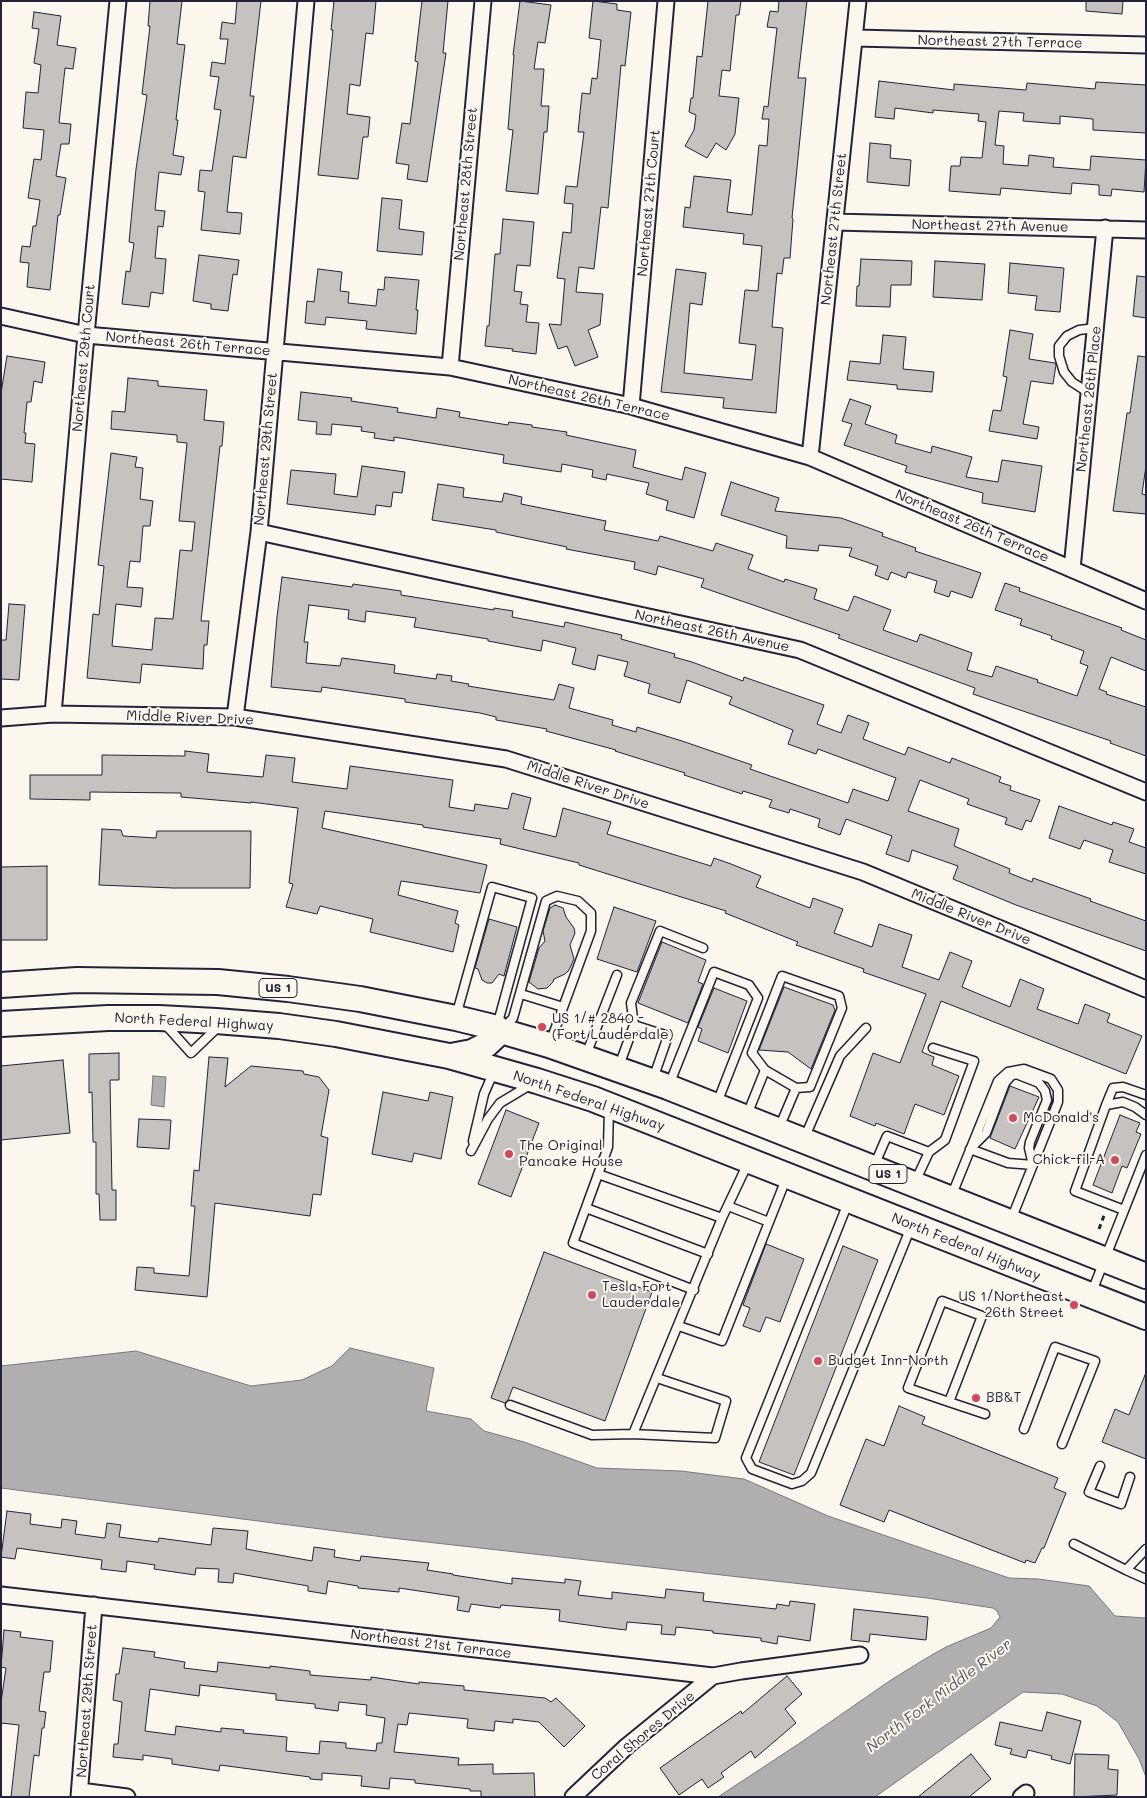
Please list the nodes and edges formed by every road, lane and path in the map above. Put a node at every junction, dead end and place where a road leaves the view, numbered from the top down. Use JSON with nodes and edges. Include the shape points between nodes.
{"nodes":[{"id":1,"x":118,"y":1,"type":"edge"},
{"id":2,"x":306,"y":1,"type":"edge"},
{"id":3,"x":483,"y":1,"type":"edge"},
{"id":4,"x":666,"y":1,"type":"edge"},
{"id":5,"x":858,"y":1,"type":"edge"},
{"id":6,"x":855,"y":38,"type":"junction"},
{"id":7,"x":1146,"y":45,"type":"edge"},
{"id":8,"x":835,"y":222,"type":"junction"},
{"id":9,"x":1106,"y":228,"type":"junction"},
{"id":10,"x":1146,"y":230,"type":"edge"},
{"id":11,"x":1,"y":316,"type":"edge"},
{"id":12,"x":1096,"y":328,"type":"junction"},
{"id":13,"x":86,"y":335,"type":"junction"},
{"id":14,"x":275,"y":352,"type":"junction"},
{"id":15,"x":450,"y":367,"type":"junction"},
{"id":16,"x":1089,"y":393,"type":"junction"},
{"id":17,"x":631,"y":406,"type":"junction"},
{"id":18,"x":810,"y":457,"type":"junction"},
{"id":19,"x":259,"y":532,"type":"junction"},
{"id":20,"x":1072,"y":569,"type":"junction"},
{"id":21,"x":1146,"y":601,"type":"edge"},
{"id":22,"x":53,"y":714,"type":"junction"},
{"id":23,"x":235,"y":716,"type":"junction"},
{"id":24,"x":1,"y":718,"type":"edge"},
{"id":25,"x":1146,"y":792,"type":"edge"},
{"id":26,"x":703,"y":948,"type":"dead end"},
{"id":27,"x":617,"y":975,"type":"dead end"},
{"id":28,"x":1,"y":985,"type":"edge"},
{"id":29,"x":1146,"y":988,"type":"edge"},
{"id":30,"x":521,"y":994,"type":"junction"},
{"id":31,"x":563,"y":1006,"type":"junction"},
{"id":32,"x":160,"y":1018,"type":"junction"},
{"id":33,"x":456,"y":1018,"type":"junction"},
{"id":34,"x":224,"y":1021,"type":"junction"},
{"id":35,"x":1,"y":1024,"type":"edge"},
{"id":36,"x":634,"y":1025,"type":"junction"},
{"id":37,"x":866,"y":1028,"type":"dead end"},
{"id":38,"x":499,"y":1029,"type":"junction"},
{"id":39,"x":549,"y":1044,"type":"junction"},
{"id":40,"x":933,"y":1048,"type":"dead end"},
{"id":41,"x":449,"y":1056,"type":"junction"},
{"id":42,"x":585,"y":1057,"type":"junction"},
{"id":43,"x":618,"y":1068,"type":"junction"},
{"id":44,"x":496,"y":1069,"type":"junction"},
{"id":45,"x":765,"y":1070,"type":"junction"},
{"id":46,"x":537,"y":1081,"type":"junction"},
{"id":47,"x":660,"y":1084,"type":"junction"},
{"id":48,"x":796,"y":1088,"type":"junction"},
{"id":49,"x":1146,"y":1095,"type":"edge"},
{"id":50,"x":609,"y":1105,"type":"junction"},
{"id":51,"x":716,"y":1105,"type":"junction"},
{"id":52,"x":1106,"y":1105,"type":"junction"},
{"id":53,"x":1146,"y":1115,"type":"edge"},
{"id":54,"x":746,"y":1117,"type":"junction"},
{"id":55,"x":778,"y":1130,"type":"junction"},
{"id":56,"x":804,"y":1140,"type":"junction"},
{"id":57,"x":970,"y":1149,"type":"junction"},
{"id":58,"x":929,"y":1152,"type":"junction"},
{"id":59,"x":1146,"y":1154,"type":"edge"},
{"id":60,"x":750,"y":1161,"type":"junction"},
{"id":61,"x":1033,"y":1165,"type":"junction"},
{"id":62,"x":874,"y":1168,"type":"junction"},
{"id":63,"x":598,"y":1174,"type":"junction"},
{"id":64,"x":787,"y":1176,"type":"junction"},
{"id":65,"x":914,"y":1184,"type":"junction"},
{"id":66,"x":950,"y":1199,"type":"junction"},
{"id":67,"x":849,"y":1200,"type":"junction"},
{"id":68,"x":728,"y":1206,"type":"junction"},
{"id":69,"x":586,"y":1208,"type":"junction"},
{"id":70,"x":1107,"y":1208,"type":"dead end"},
{"id":71,"x":1124,"y":1210,"type":"junction"},
{"id":72,"x":722,"y":1218,"type":"junction"},
{"id":73,"x":769,"y":1222,"type":"junction"},
{"id":74,"x":1010,"y":1222,"type":"junction"},
{"id":75,"x":912,"y":1225,"type":"junction"},
{"id":76,"x":1100,"y":1229,"type":"dead end"},
{"id":77,"x":708,"y":1254,"type":"junction"},
{"id":78,"x":1104,"y":1260,"type":"junction"},
{"id":79,"x":1145,"y":1273,"type":"edge"},
{"id":80,"x":694,"y":1290,"type":"junction"},
{"id":81,"x":1091,"y":1296,"type":"junction"},
{"id":82,"x":1146,"y":1318,"type":"edge"},
{"id":83,"x":679,"y":1326,"type":"junction"},
{"id":84,"x":657,"y":1378,"type":"junction"},
{"id":85,"x":949,"y":1402,"type":"junction"},
{"id":86,"x":510,"y":1405,"type":"dead end"},
{"id":87,"x":985,"y":1414,"type":"dead end"},
{"id":88,"x":1024,"y":1429,"type":"dead end"},
{"id":89,"x":633,"y":1434,"type":"junction"},
{"id":90,"x":1062,"y":1444,"type":"dead end"},
{"id":91,"x":1100,"y":1466,"type":"dead end"},
{"id":92,"x":1130,"y":1478,"type":"dead end"},
{"id":93,"x":1074,"y":1544,"type":"dead end"},
{"id":94,"x":1146,"y":1550,"type":"edge"},
{"id":95,"x":1126,"y":1570,"type":"junction"},
{"id":96,"x":1146,"y":1579,"type":"edge"},
{"id":97,"x":1,"y":1595,"type":"edge"},
{"id":98,"x":94,"y":1605,"type":"junction"},
{"id":99,"x":860,"y":1655,"type":"dead end"},
{"id":100,"x":713,"y":1676,"type":"junction"},
{"id":101,"x":79,"y":1794,"type":"edge"},
{"id":102,"x":127,"y":1797,"type":"edge"},
{"id":103,"x":573,"y":1797,"type":"edge"}],
"edges":[{"from":1,"to":13,"type":"street","name":"Northeast 29th Court"},
{"from":2,"to":14,"type":"street","name":"Northeast 29th Street"},
{"from":3,"to":15,"type":"street","name":"Northeast 28th Street"},
{"from":4,"to":17,"type":"street","name":"Northeast 27th Court"},
{"from":5,"to":6,"type":"street","name":"Northeast 27th Street"},
{"from":6,"to":7,"type":"street","name":"Northeast 27th Terrace"},
{"from":6,"to":8,"type":"street","name":"Northeast 27th Street"},
{"from":8,"to":9,"type":"street","name":"Northeast 27th Avenue"},
{"from":8,"to":18,"type":"street","name":"Northeast 27th Street"},
{"from":9,"to":10,"type":"street","name":"Northeast 27th Avenue"},
{"from":9,"to":12,"type":"street","name":"Northeast 26th Place"},
{"from":11,"to":13,"type":"street","name":"Northeast 26th Terrace"},
{"from":12,"to":16,"type":"street","name":"Northeast 26th Place"},
{"from":12,"to":16,"type":"lane","via":[[1078,330],[1059,346],[1064,372],[1072,382]]},
{"from":13,"to":14,"type":"street","name":"Northeast 26th Terrace"},
{"from":13,"to":22,"type":"street","name":"Northeast 29th Court"},
{"from":14,"to":15,"type":"street","name":"Northeast 26th Terrace"},
{"from":14,"to":19,"type":"street","name":"Northeast 29th Street"},
{"from":15,"to":17,"type":"street","name":"Northeast 26th Terrace"},
{"from":16,"to":20,"type":"street","name":"Northeast 26th Place"},
{"from":17,"to":18,"type":"street","name":"Northeast 26th Terrace"},
{"from":18,"to":20,"type":"street","name":"Northeast 26th Terrace"},
{"from":19,"to":23,"type":"street","name":"Northeast 29th Street"},
{"from":19,"to":25,"type":"street","name":"Northeast 26th Avenue","via":[[800,650]]},
{"from":20,"to":21,"type":"street","name":"Northeast 26th Terrace"},
{"from":22,"to":23,"type":"street","name":"Middle River Drive"},
{"from":22,"to":24,"type":"street","name":"Middle River Drive"},
{"from":23,"to":29,"type":"street","name":"Middle River Drive","via":[[506,759],[863,872]]},
{"from":26,"to":36,"type":"lane","via":[[660,932],[631,1003]]},
{"from":27,"to":42,"type":"lane"},
{"from":28,"to":33,"type":"main road","number":"US 1","via":[[61,980],[218,982],[360,999]]},
{"from":30,"to":31,"type":"lane"},
{"from":30,"to":31,"type":"lane","via":[[546,901],[557,896],[578,901],[591,913],[590,931]]},
{"from":30,"to":38,"type":"lane","via":[[513,1018]]},
{"from":31,"to":39,"type":"lane"},
{"from":32,"to":34,"type":"main road","name":"North Federal Highway"},
{"from":32,"to":34,"type":"lane","via":[[191,1053]]},
{"from":32,"to":35,"type":"main road","name":"North Federal Highway"},
{"from":33,"to":38,"type":"main road","number":"US 1"},
{"from":33,"to":38,"type":"lane","via":[[492,886],[532,898]]},
{"from":34,"to":41,"type":"main road","name":"North Federal Highway","via":[[336,1034]]},
{"from":36,"to":43,"type":"lane"},
{"from":36,"to":47,"type":"lane","via":[[668,1036]]},
{"from":37,"to":56,"type":"lane","via":[[840,1056]]},
{"from":38,"to":39,"type":"main road","number":"US 1"},
{"from":38,"to":41,"type":"main road","via":[[486,1045],[472,1052]]},
{"from":39,"to":42,"type":"main road","number":"US 1"},
{"from":39,"to":44,"type":"main road","via":[[520,1051],[504,1059]]},
{"from":40,"to":58,"type":"lane","via":[[974,1061],[946,1140]]},
{"from":41,"to":44,"type":"main road","name":"North Federal Highway"},
{"from":42,"to":43,"type":"main road","number":"US 1"},
{"from":43,"to":47,"type":"main road","number":"US 1"},
{"from":44,"to":46,"type":"main road","name":"North Federal Highway"},
{"from":44,"to":46,"type":"lane","via":[[484,1094],[472,1151],[500,1103]]},
{"from":45,"to":48,"type":"lane"},
{"from":45,"to":48,"type":"lane","via":[[752,1053],[782,976],[839,996],[842,1008],[810,1087]]},
{"from":45,"to":54,"type":"lane"},
{"from":46,"to":50,"type":"main road","name":"North Federal Highway"},
{"from":47,"to":51,"type":"main road","number":"US 1"},
{"from":47,"to":51,"type":"lane","via":[[714,972],[749,985],[758,998]]},
{"from":48,"to":55,"type":"lane"},
{"from":49,"to":52,"type":"lane","via":[[1123,1087],[1113,1088]]},
{"from":50,"to":60,"type":"main road","name":"North Federal Highway"},
{"from":50,"to":63,"type":"lane","via":[[608,1147]]},
{"from":51,"to":54,"type":"main road","number":"US 1"},
{"from":52,"to":53,"type":"lane","via":[[1123,1102]]},
{"from":52,"to":71,"type":"lane","via":[[1075,1192]]},
{"from":54,"to":55,"type":"main road","number":"US 1"},
{"from":55,"to":56,"type":"main road","number":"US 1"},
{"from":56,"to":62,"type":"main road","number":"US 1"},
{"from":57,"to":61,"type":"lane","via":[[1008,1162]]},
{"from":57,"to":61,"type":"lane","via":[[986,1133],[1005,1083],[1016,1074],[1039,1083],[1047,1100],[1030,1142]]},
{"from":57,"to":61,"type":"lane","via":[[998,1081],[1008,1072],[1024,1069],[1051,1079],[1058,1090],[1058,1102]]},
{"from":57,"to":66,"type":"lane"},
{"from":58,"to":62,"type":"lane","via":[[887,1136]]},
{"from":58,"to":65,"type":"lane"},
{"from":59,"to":71,"type":"lane"},
{"from":60,"to":64,"type":"main road","name":"North Federal Highway"},
{"from":60,"to":68,"type":"lane"},
{"from":61,"to":74,"type":"lane"},
{"from":62,"to":65,"type":"main road","number":"US 1"},
{"from":63,"to":69,"type":"lane"},
{"from":63,"to":72,"type":"lane"},
{"from":64,"to":67,"type":"main road","name":"North Federal Highway"},
{"from":64,"to":73,"type":"lane"},
{"from":65,"to":66,"type":"main road","number":"US 1"},
{"from":66,"to":74,"type":"main road","number":"US 1"},
{"from":67,"to":75,"type":"main road","name":"North Federal Highway"},
{"from":67,"to":75,"type":"lane","via":[[746,1458],[752,1469],[792,1484],[811,1473]]},
{"from":68,"to":72,"type":"lane"},
{"from":68,"to":73,"type":"lane"},
{"from":69,"to":77,"type":"lane"},
{"from":69,"to":80,"type":"lane","via":[[573,1243]]},
{"from":70,"to":76,"type":"path"},
{"from":71,"to":78,"type":"lane"},
{"from":72,"to":77,"type":"lane"},
{"from":73,"to":83,"type":"lane","via":[[722,1341]]},
{"from":74,"to":78,"type":"main road","number":"US 1"},
{"from":75,"to":81,"type":"main road","name":"North Federal Highway"},
{"from":77,"to":80,"type":"lane"},
{"from":78,"to":79,"type":"main road","number":"US 1"},
{"from":78,"to":81,"type":"lane"},
{"from":80,"to":83,"type":"lane"},
{"from":81,"to":82,"type":"main road","name":"North Federal Highway"},
{"from":83,"to":84,"type":"lane"},
{"from":84,"to":89,"type":"lane"},
{"from":84,"to":89,"type":"lane","via":[[726,1401],[715,1438]]},
{"from":85,"to":85,"type":"lane","via":[[908,1388],[942,1301],[982,1316]]},
{"from":85,"to":87,"type":"lane"},
{"from":86,"to":89,"type":"lane","via":[[592,1435]]},
{"from":88,"to":90,"type":"lane","via":[[1055,1347],[1095,1361]]},
{"from":91,"to":92,"type":"lane","via":[[1089,1492],[1121,1504]]},
{"from":93,"to":95,"type":"lane"},
{"from":94,"to":95,"type":"lane"},
{"from":95,"to":96,"type":"lane"},
{"from":97,"to":98,"type":"street","name":"Northeast 21st Terrace"},
{"from":98,"to":100,"type":"street","name":"Northeast 21st Terrace"},
{"from":98,"to":101,"type":"street","name":"Northeast 29th Street"},
{"from":99,"to":100,"type":"street","name":"Northeast 21st Terrace"},
{"from":100,"to":103,"type":"street","name":"Coral Shores Drive","via":[[627,1746]]},
{"from":101,"to":102,"type":"street"}]}
